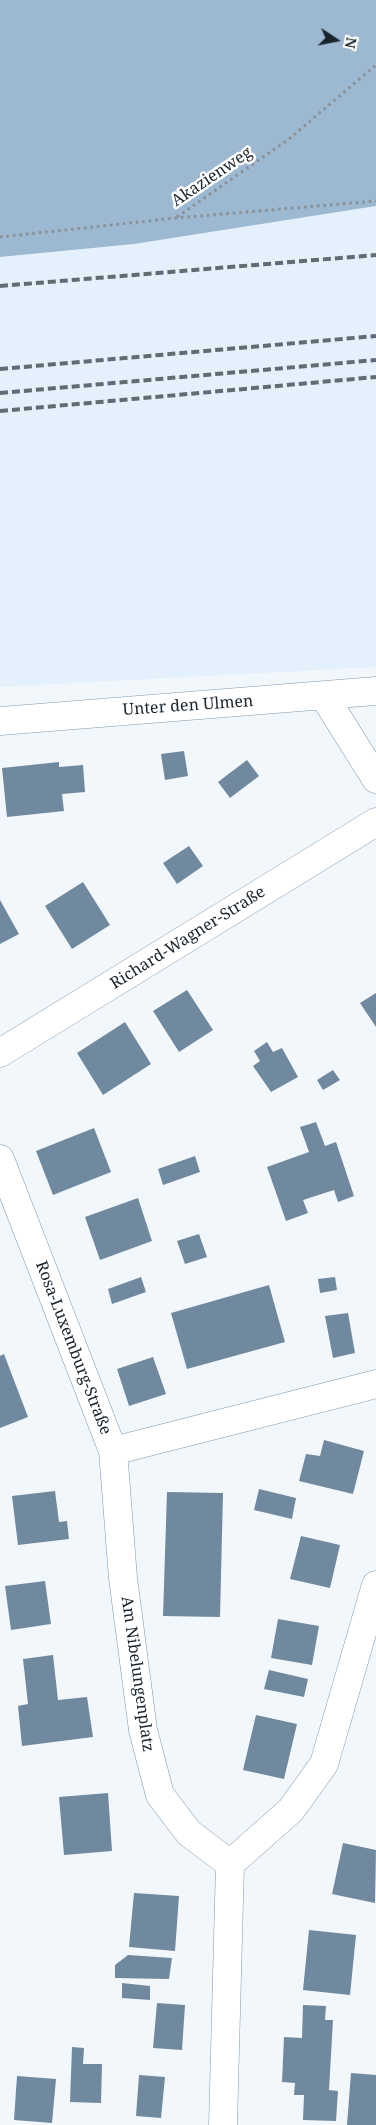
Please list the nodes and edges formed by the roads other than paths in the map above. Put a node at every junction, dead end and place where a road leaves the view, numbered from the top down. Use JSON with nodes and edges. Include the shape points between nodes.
{"nodes":[{"id":1,"x":376,"y":691,"type":"edge"},
{"id":2,"x":324,"y":696,"type":"junction"},
{"id":3,"x":0,"y":721,"type":"edge"},
{"id":4,"x":376,"y":779,"type":"edge"},
{"id":5,"x":376,"y":822,"type":"edge"},
{"id":6,"x":0,"y":1053,"type":"edge"},
{"id":7,"x":0,"y":1159,"type":"edge"},
{"id":8,"x":376,"y":1384,"type":"edge"},
{"id":9,"x":112,"y":1451,"type":"junction"},
{"id":10,"x":376,"y":1586,"type":"edge"},
{"id":11,"x":230,"y":1864,"type":"junction"},
{"id":12,"x":223,"y":2125,"type":"edge"}],
"edges":[{"from":1,"to":2,"type":"street","name":"Unter den Ulmen"},
{"from":2,"to":3,"type":"street","name":"Unter den Ulmen"},
{"from":2,"to":4,"type":"street"},
{"from":5,"to":6,"type":"street","name":"Richard-Wagner-Straße"},
{"from":7,"to":9,"type":"street","name":"Rosa-Luxemburg-Straße"},
{"from":8,"to":9,"type":"street","name":"Rosa-Luxemburg-Straße"},
{"from":9,"to":11,"type":"street","name":"Am Nibelungenplatz","via":[[143,1730],[160,1795],[189,1833]]},
{"from":10,"to":11,"type":"street","via":[[324,1764],[292,1810]]},
{"from":11,"to":12,"type":"street"}]}
